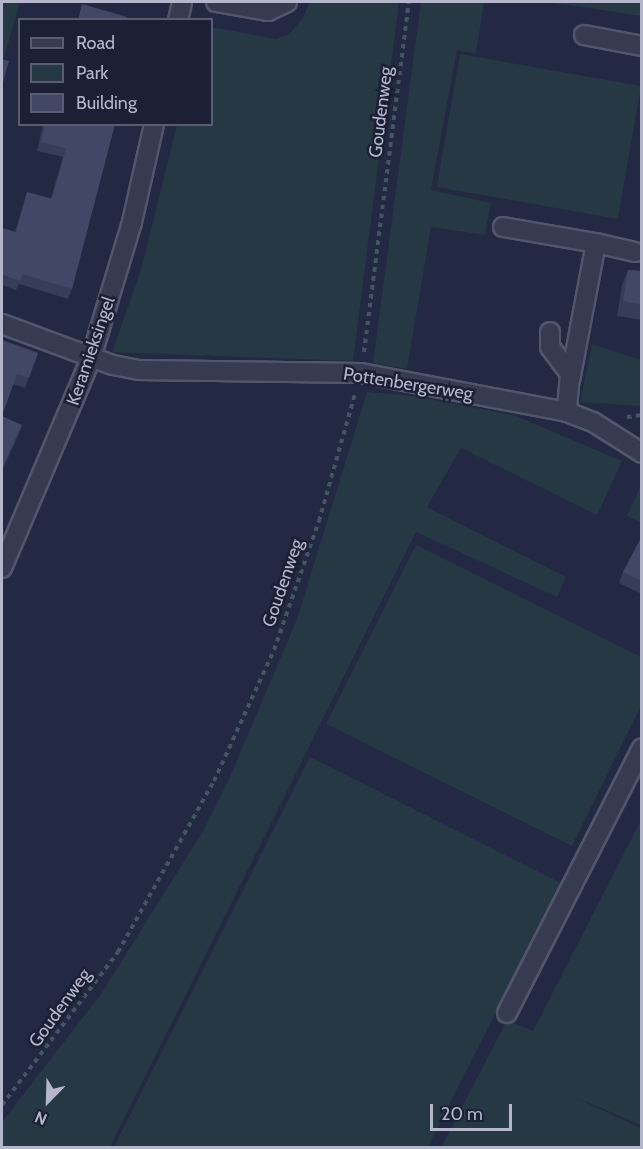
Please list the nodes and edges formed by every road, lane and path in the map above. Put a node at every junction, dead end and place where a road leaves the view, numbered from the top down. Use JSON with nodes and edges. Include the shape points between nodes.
{"nodes":[{"id":1,"x":182,"y":2,"type":"edge"},
{"id":2,"x":216,"y":2,"type":"edge"},
{"id":3,"x":287,"y":2,"type":"edge"},
{"id":4,"x":409,"y":2,"type":"edge"},
{"id":5,"x":178,"y":18,"type":"edge"},
{"id":6,"x":584,"y":35,"type":"dead end"},
{"id":7,"x":642,"y":45,"type":"edge"},
{"id":8,"x":154,"y":126,"type":"edge"},
{"id":9,"x":503,"y":227,"type":"dead end"},
{"id":10,"x":596,"y":243,"type":"junction"},
{"id":11,"x":635,"y":252,"type":"dead end"},
{"id":12,"x":2,"y":324,"type":"edge"},
{"id":13,"x":550,"y":332,"type":"dead end"},
{"id":14,"x":91,"y":358,"type":"junction"},
{"id":15,"x":361,"y":373,"type":"junction"},
{"id":16,"x":570,"y":380,"type":"junction"},
{"id":17,"x":567,"y":412,"type":"junction"},
{"id":18,"x":642,"y":453,"type":"edge"},
{"id":19,"x":2,"y":568,"type":"edge"},
{"id":20,"x":642,"y":748,"type":"edge"},
{"id":21,"x":507,"y":1013,"type":"dead end"},
{"id":22,"x":2,"y":1105,"type":"edge"}],
"edges":[{"from":1,"to":5,"type":"street"},
{"from":2,"to":3,"type":"street","via":[[268,10]]},
{"from":4,"to":15,"type":"path","name":"Goudenweg"},
{"from":6,"to":7,"type":"street"},
{"from":8,"to":14,"type":"street","name":"Keramieksingel","via":[[132,222]]},
{"from":9,"to":10,"type":"street"},
{"from":10,"to":11,"type":"street"},
{"from":10,"to":16,"type":"street"},
{"from":12,"to":14,"type":"street","name":"Pottenbergerweg"},
{"from":13,"to":16,"type":"street","via":[[550,347]]},
{"from":14,"to":15,"type":"street","name":"Pottenbergerweg","via":[[164,372]]},
{"from":14,"to":19,"type":"street","name":"Keramieksingel"},
{"from":15,"to":17,"type":"street","name":"Pottenbergerweg"},
{"from":15,"to":22,"type":"path","name":"Goudenweg","via":[[296,591],[274,650],[214,781],[165,876],[118,952]]},
{"from":16,"to":17,"type":"street"},
{"from":17,"to":18,"type":"street","name":"Pottenbergerweg","via":[[593,422]]},
{"from":20,"to":21,"type":"street"}]}
